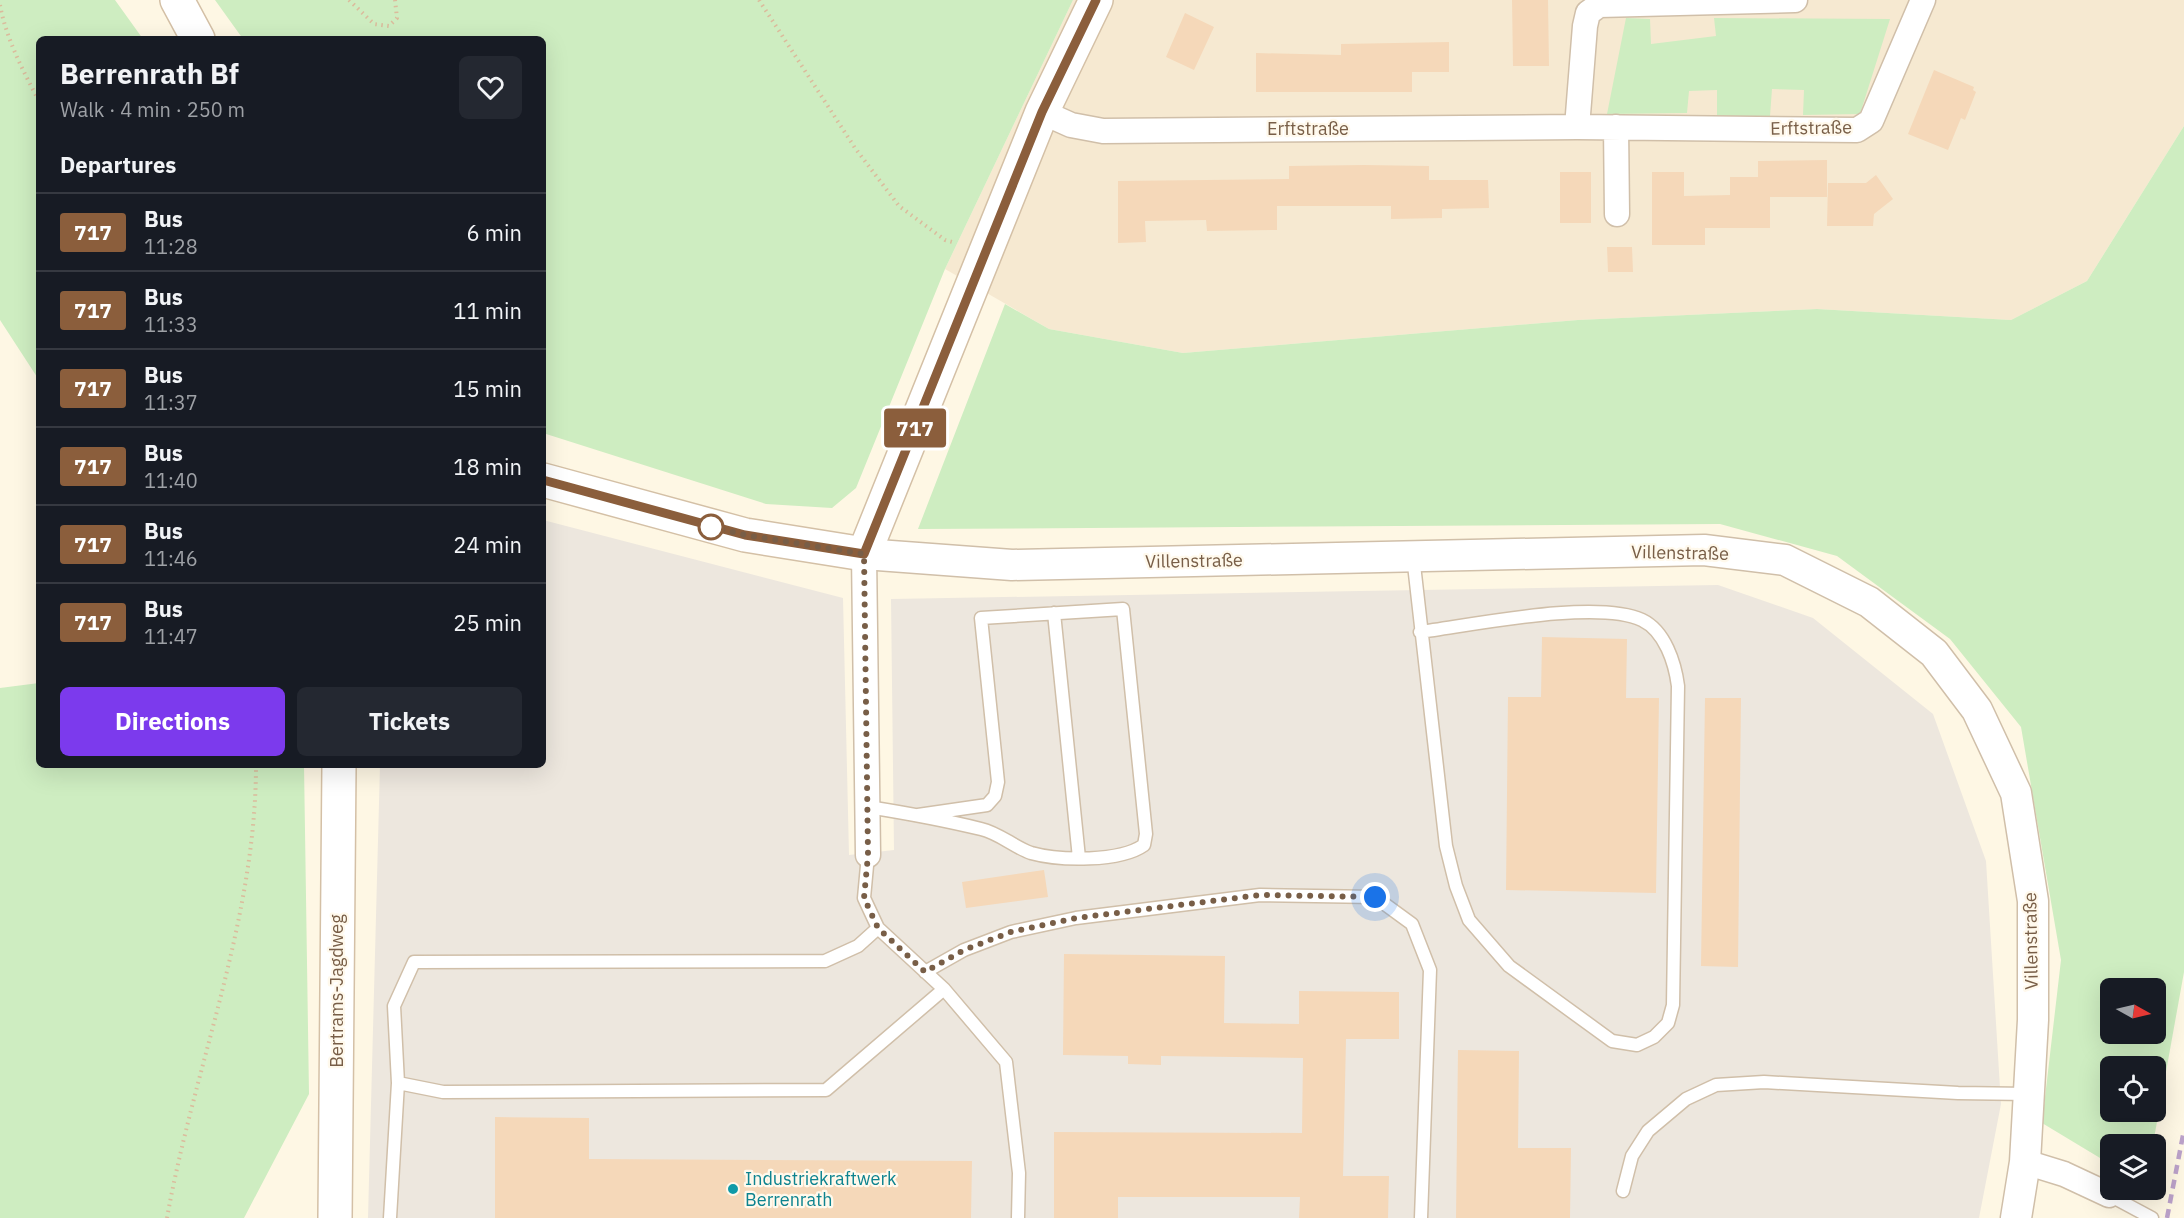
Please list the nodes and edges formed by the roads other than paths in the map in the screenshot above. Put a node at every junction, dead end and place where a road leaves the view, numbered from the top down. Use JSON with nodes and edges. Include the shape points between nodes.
{"nodes":[{"id":1,"x":177,"y":0,"type":"edge"},
{"id":2,"x":1096,"y":0,"type":"edge"},
{"id":3,"x":1795,"y":0,"type":"edge"},
{"id":4,"x":1923,"y":0,"type":"edge"},
{"id":5,"x":196,"y":36,"type":"edge"},
{"id":6,"x":1042,"y":112,"type":"junction"},
{"id":7,"x":1577,"y":127,"type":"junction"},
{"id":8,"x":1616,"y":127,"type":"junction"},
{"id":9,"x":1617,"y":214,"type":"dead end"},
{"id":10,"x":546,"y":481,"type":"edge"},
{"id":11,"x":864,"y":554,"type":"junction"},
{"id":12,"x":1413,"y":556,"type":"junction"},
{"id":13,"x":1054,"y":613,"type":"junction"},
{"id":14,"x":1420,"y":632,"type":"junction"},
{"id":15,"x":339,"y":768,"type":"edge"},
{"id":16,"x":868,"y":807,"type":"junction"},
{"id":17,"x":918,"y":815,"type":"junction"},
{"id":18,"x":868,"y":855,"type":"joint"},
{"id":19,"x":1079,"y":858,"type":"junction"},
{"id":20,"x":878,"y":928,"type":"junction"},
{"id":21,"x":925,"y":972,"type":"junction"},
{"id":22,"x":944,"y":989,"type":"junction"},
{"id":23,"x":398,"y":1083,"type":"junction"},
{"id":24,"x":2028,"y":1094,"type":"junction"},
{"id":25,"x":2025,"y":1162,"type":"junction"},
{"id":26,"x":1623,"y":1191,"type":"dead end"},
{"id":27,"x":2100,"y":1191,"type":"edge"},
{"id":28,"x":2118,"y":1200,"type":"edge"},
{"id":29,"x":335,"y":1218,"type":"edge"},
{"id":30,"x":390,"y":1218,"type":"edge"},
{"id":31,"x":1018,"y":1218,"type":"edge"},
{"id":32,"x":1421,"y":1218,"type":"edge"},
{"id":33,"x":2016,"y":1218,"type":"edge"},
{"id":34,"x":2152,"y":1218,"type":"edge"}],
"edges":[{"from":1,"to":5,"type":"main road"},
{"from":2,"to":6,"type":"main road"},
{"from":3,"to":7,"type":"street","via":[[1599,5],[1588,13],[1585,26]]},
{"from":4,"to":8,"type":"street","name":"Erftstraße","via":[[1871,121],[1857,130]]},
{"from":6,"to":7,"type":"street","name":"Erftstraße","via":[[1071,125],[1103,131]]},
{"from":6,"to":11,"type":"main road"},
{"from":7,"to":8,"type":"street","name":"Erftstraße"},
{"from":8,"to":9,"type":"street"},
{"from":10,"to":11,"type":"main road","name":"Villenstraße","via":[[745,535]]},
{"from":11,"to":12,"type":"street","name":"Villenstraße","via":[[1012,565]]},
{"from":11,"to":16,"type":"street"},
{"from":12,"to":14,"type":"lane"},
{"from":12,"to":24,"type":"street","name":"Villenstraße","via":[[1704,550],[1785,560],[1869,602],[1934,652],[1977,710],[2016,794],[2033,901],[2033,1020]]},
{"from":13,"to":17,"type":"lane","via":[[981,618],[998,782],[995,796],[987,805]]},
{"from":13,"to":19,"type":"lane"},
{"from":13,"to":19,"type":"lane","via":[[1123,609],[1146,834],[1144,844],[1134,852]]},
{"from":14,"to":14,"type":"lane","via":[[1446,846],[1469,920],[1509,966],[1612,1041],[1637,1045],[1654,1037],[1668,1023],[1673,1005],[1678,686],[1676,664],[1661,638],[1643,621],[1623,614],[1593,612],[1557,613]]},
{"from":15,"to":29,"type":"main road","name":"Bertrams-Jagdweg"},
{"from":16,"to":17,"type":"lane"},
{"from":16,"to":18,"type":"street"},
{"from":17,"to":19,"type":"lane","via":[[984,830],[1031,852]]},
{"from":18,"to":20,"type":"lane","via":[[864,898]]},
{"from":20,"to":21,"type":"lane"},
{"from":20,"to":23,"type":"lane","via":[[858,946],[825,961],[414,962],[394,1006]]},
{"from":21,"to":22,"type":"lane"},
{"from":21,"to":32,"type":"lane","via":[[964,950],[1011,932],[1076,918],[1260,895],[1375,897],[1412,924],[1430,970]]},
{"from":22,"to":23,"type":"lane","via":[[826,1090],[443,1092]]},
{"from":22,"to":31,"type":"lane","via":[[1006,1062],[1019,1173]]},
{"from":23,"to":30,"type":"lane"},
{"from":24,"to":25,"type":"street","name":"Villenstraße"},
{"from":24,"to":26,"type":"lane","via":[[1764,1082],[1716,1085],[1686,1099],[1648,1131],[1632,1156]]},
{"from":25,"to":27,"type":"street"},
{"from":25,"to":33,"type":"street","name":"Villenstraße"},
{"from":28,"to":34,"type":"lane"}]}
